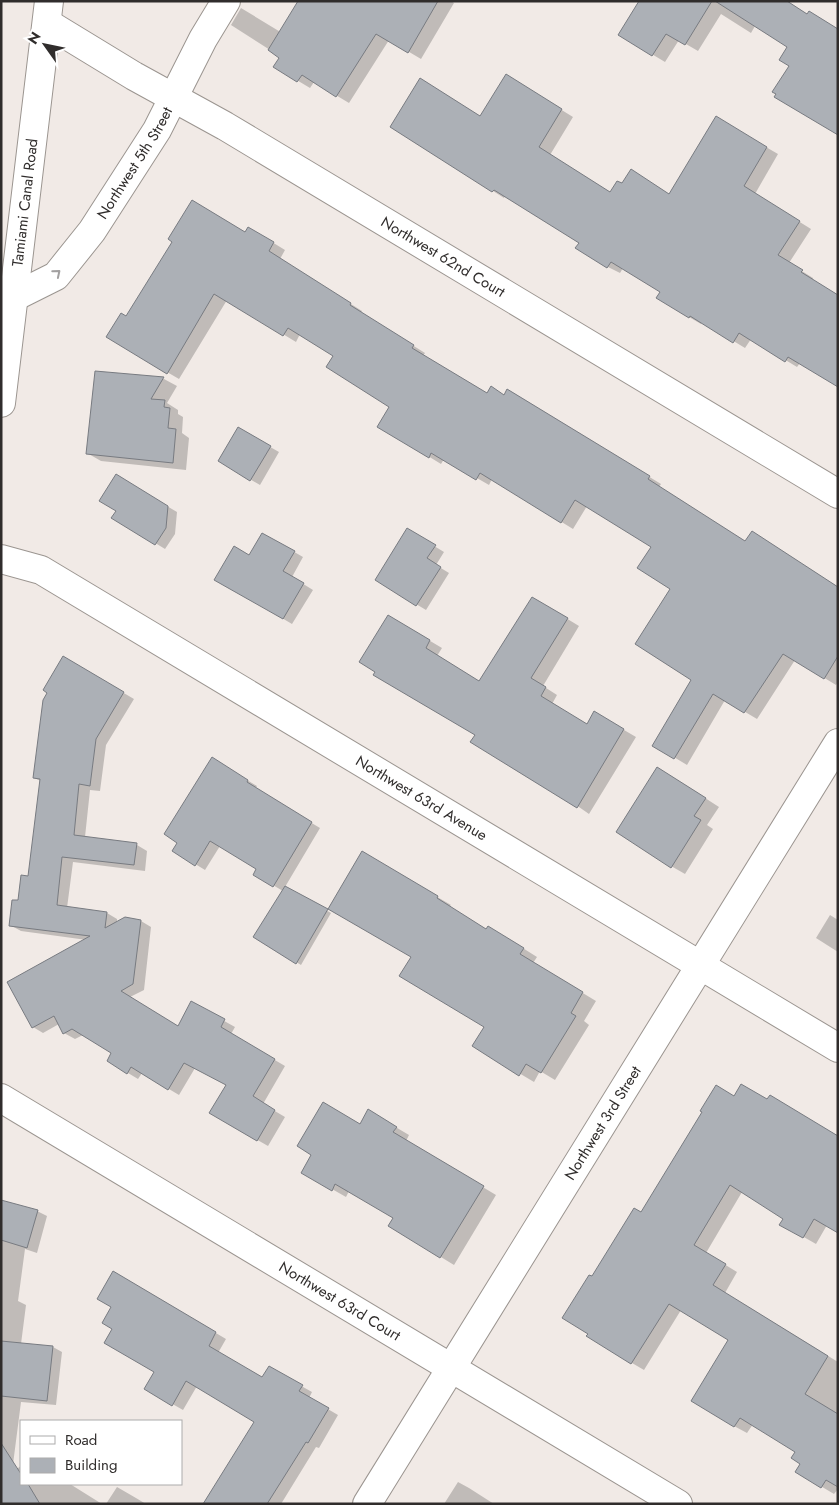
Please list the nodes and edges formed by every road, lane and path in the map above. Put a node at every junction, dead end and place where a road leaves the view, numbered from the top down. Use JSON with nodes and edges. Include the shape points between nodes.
{"nodes":[{"id":1,"x":226,"y":1,"type":"edge"},
{"id":2,"x":48,"y":12,"type":"edge"},
{"id":3,"x":173,"y":96,"type":"junction"},
{"id":4,"x":14,"y":297,"type":"junction"},
{"id":5,"x":1,"y":403,"type":"edge"},
{"id":6,"x":838,"y":494,"type":"edge"},
{"id":7,"x":1,"y":558,"type":"edge"},
{"id":8,"x":838,"y":743,"type":"edge"},
{"id":9,"x":699,"y":966,"type":"junction"},
{"id":10,"x":838,"y":1048,"type":"edge"},
{"id":11,"x":1,"y":1098,"type":"edge"},
{"id":12,"x":452,"y":1368,"type":"junction"},
{"id":13,"x":367,"y":1504,"type":"edge"},
{"id":14,"x":678,"y":1504,"type":"edge"}],
"edges":[{"from":1,"to":3,"type":"street","name":"Northwest 5th Street"},
{"from":2,"to":3,"type":"street","name":"Northwest 62nd Court","via":[[134,76]]},
{"from":2,"to":4,"type":"street","name":"Tamiami Canal Road"},
{"from":4,"to":3,"type":"street","name":"Northwest 5th Street","one_way":true,"via":[[56,276],[74,255],[157,130]]},
{"from":3,"to":6,"type":"street","name":"Northwest 62nd Court"},
{"from":4,"to":5,"type":"street","name":"Tamiami Canal Road"},
{"from":7,"to":9,"type":"street","name":"Northwest 63rd Avenue","via":[[41,570]]},
{"from":8,"to":9,"type":"street","name":"Northwest 3rd Street"},
{"from":9,"to":10,"type":"street","name":"Northwest 63rd Avenue"},
{"from":9,"to":12,"type":"street","name":"Northwest 3rd Street"},
{"from":11,"to":12,"type":"street","name":"Northwest 63rd Court"},
{"from":12,"to":13,"type":"street","name":"Northwest 3rd Street"},
{"from":12,"to":14,"type":"street","name":"Northwest 63rd Court"}]}
